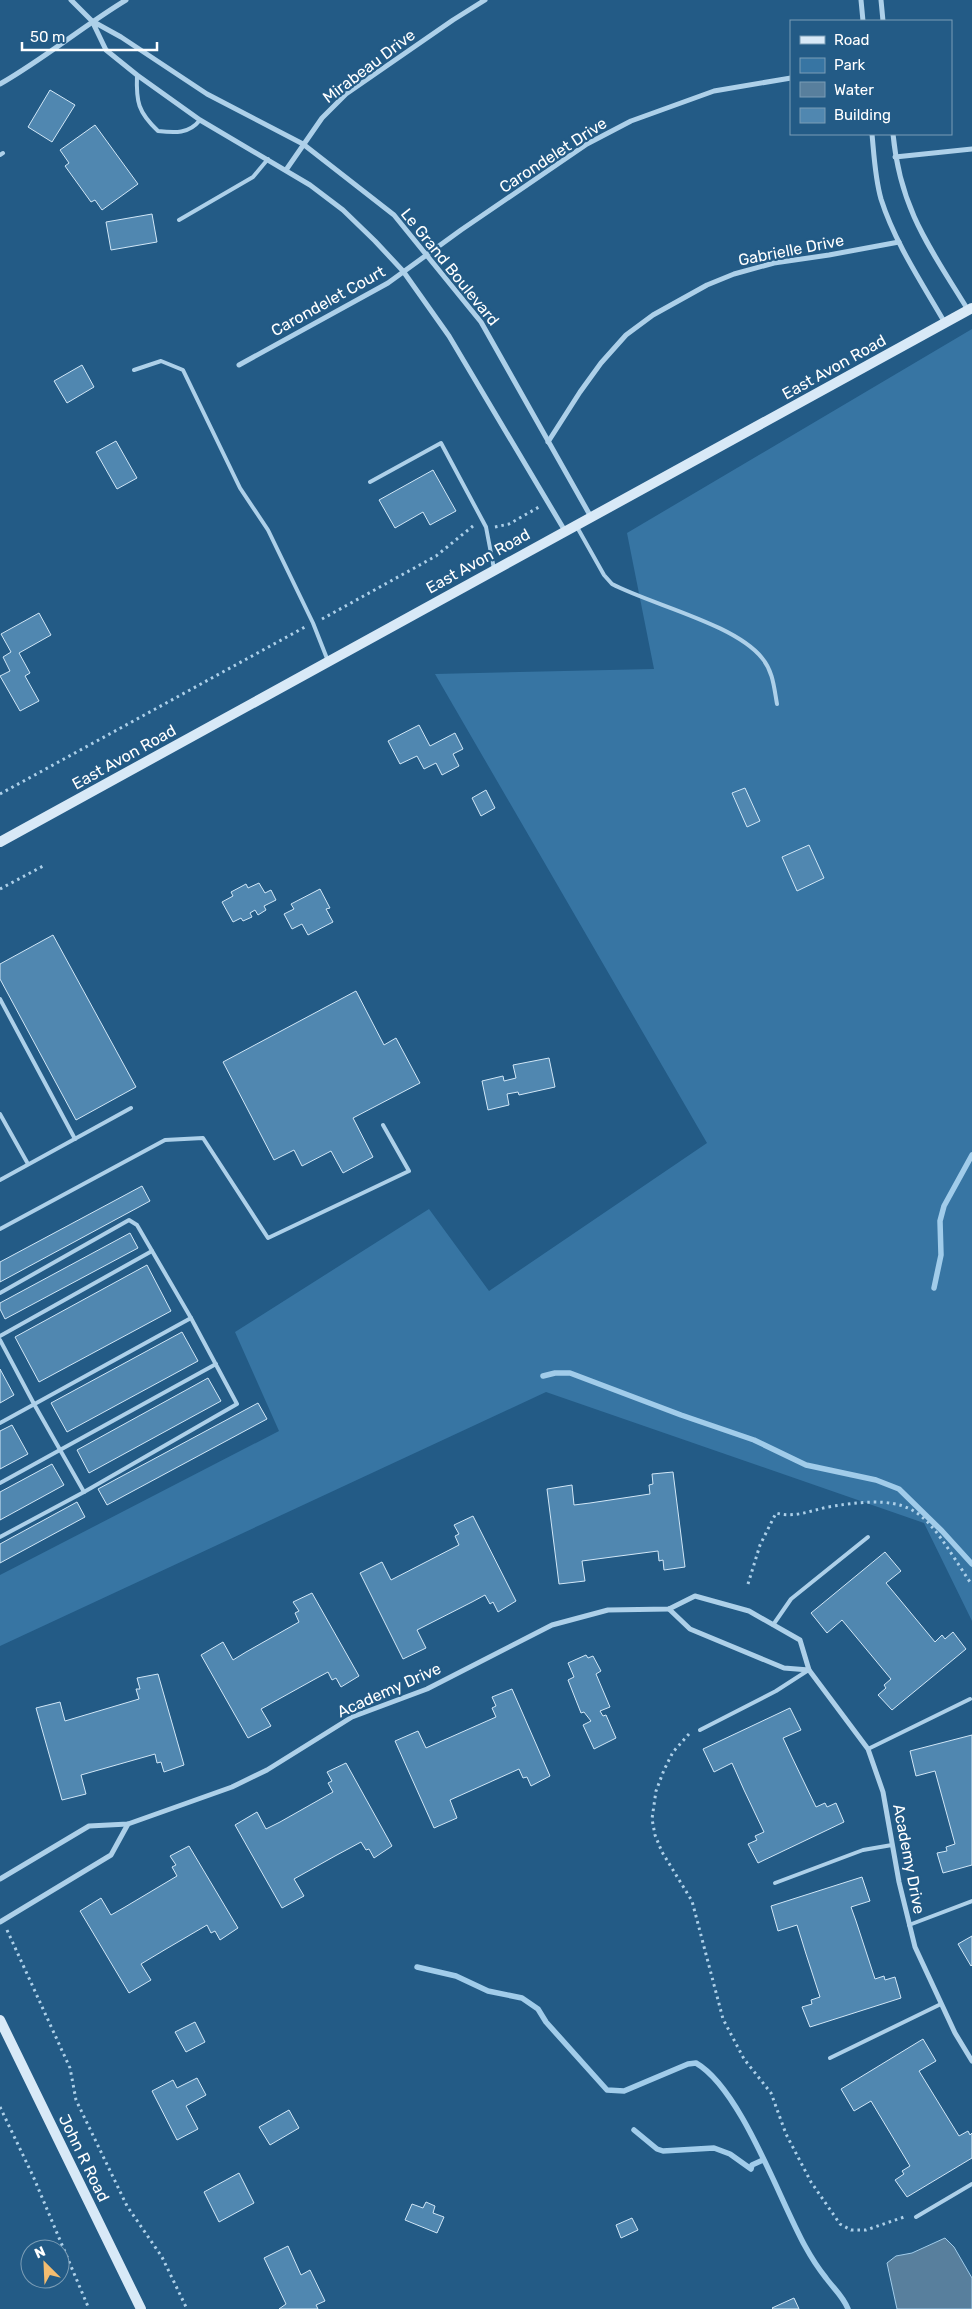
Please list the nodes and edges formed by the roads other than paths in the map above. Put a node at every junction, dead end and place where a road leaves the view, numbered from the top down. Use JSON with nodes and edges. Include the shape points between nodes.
{"nodes":[{"id":1,"x":70,"y":0,"type":"edge"},
{"id":2,"x":126,"y":0,"type":"edge"},
{"id":3,"x":485,"y":0,"type":"edge"},
{"id":4,"x":861,"y":0,"type":"edge"},
{"id":5,"x":881,"y":0,"type":"edge"},
{"id":6,"x":862,"y":20,"type":"edge"},
{"id":7,"x":883,"y":20,"type":"edge"},
{"id":8,"x":92,"y":21,"type":"junction"},
{"id":9,"x":138,"y":75,"type":"junction"},
{"id":10,"x":790,"y":78,"type":"edge"},
{"id":11,"x":0,"y":84,"type":"edge"},
{"id":12,"x":200,"y":120,"type":"junction"},
{"id":13,"x":872,"y":135,"type":"edge"},
{"id":14,"x":893,"y":135,"type":"edge"},
{"id":15,"x":303,"y":144,"type":"junction"},
{"id":16,"x":972,"y":149,"type":"edge"},
{"id":17,"x":895,"y":157,"type":"junction"},
{"id":18,"x":268,"y":159,"type":"junction"},
{"id":19,"x":286,"y":170,"type":"junction"},
{"id":20,"x":179,"y":220,"type":"dead end"},
{"id":21,"x":898,"y":242,"type":"junction"},
{"id":22,"x":428,"y":256,"type":"junction"},
{"id":23,"x":403,"y":271,"type":"junction"},
{"id":24,"x":970,"y":309,"type":"edge"},
{"id":25,"x":945,"y":323,"type":"junction"},
{"id":26,"x":238,"y":365,"type":"dead end"},
{"id":27,"x":134,"y":370,"type":"dead end"},
{"id":28,"x":548,"y":442,"type":"junction"},
{"id":29,"x":370,"y":482,"type":"dead end"},
{"id":30,"x":590,"y":517,"type":"junction"},
{"id":31,"x":576,"y":525,"type":"junction"},
{"id":32,"x":565,"y":531,"type":"junction"},
{"id":33,"x":494,"y":570,"type":"junction"},
{"id":34,"x":328,"y":661,"type":"junction"},
{"id":35,"x":777,"y":704,"type":"dead end"},
{"id":36,"x":0,"y":842,"type":"edge"},
{"id":37,"x":0,"y":999,"type":"edge"},
{"id":38,"x":131,"y":1108,"type":"dead end"},
{"id":39,"x":0,"y":1114,"type":"edge"},
{"id":40,"x":383,"y":1125,"type":"dead end"},
{"id":41,"x":75,"y":1139,"type":"junction"},
{"id":42,"x":28,"y":1164,"type":"junction"},
{"id":43,"x":0,"y":1180,"type":"edge"},
{"id":44,"x":0,"y":1229,"type":"edge"},
{"id":45,"x":152,"y":1251,"type":"junction"},
{"id":46,"x":0,"y":1293,"type":"edge"},
{"id":47,"x":190,"y":1318,"type":"junction"},
{"id":48,"x":0,"y":1336,"type":"edge"},
{"id":49,"x":0,"y":1340,"type":"edge"},
{"id":50,"x":216,"y":1364,"type":"junction"},
{"id":51,"x":34,"y":1404,"type":"junction"},
{"id":52,"x":0,"y":1422,"type":"edge"},
{"id":53,"x":60,"y":1450,"type":"junction"},
{"id":54,"x":0,"y":1483,"type":"edge"},
{"id":55,"x":84,"y":1492,"type":"junction"},
{"id":56,"x":0,"y":1537,"type":"edge"},
{"id":57,"x":868,"y":1537,"type":"dead end"},
{"id":58,"x":669,"y":1610,"type":"junction"},
{"id":59,"x":773,"y":1625,"type":"junction"},
{"id":60,"x":809,"y":1670,"type":"junction"},
{"id":61,"x":970,"y":1699,"type":"dead end"},
{"id":62,"x":700,"y":1730,"type":"dead end"},
{"id":63,"x":868,"y":1749,"type":"junction"},
{"id":64,"x":128,"y":1824,"type":"junction"},
{"id":65,"x":892,"y":1845,"type":"junction"},
{"id":66,"x":0,"y":1879,"type":"edge"},
{"id":67,"x":775,"y":1883,"type":"dead end"},
{"id":68,"x":972,"y":1901,"type":"edge"},
{"id":69,"x":1,"y":1921,"type":"edge"},
{"id":70,"x":909,"y":1925,"type":"junction"},
{"id":71,"x":941,"y":2004,"type":"junction"},
{"id":72,"x":0,"y":2020,"type":"edge"},
{"id":73,"x":830,"y":2058,"type":"dead end"},
{"id":74,"x":972,"y":2061,"type":"edge"},
{"id":75,"x":972,"y":2184,"type":"edge"},
{"id":76,"x":916,"y":2217,"type":"road end"},
{"id":77,"x":141,"y":2309,"type":"edge"}],
"edges":[{"from":1,"to":8,"type":"street","name":"Le Grand Boulevard"},
{"from":2,"to":8,"type":"street"},
{"from":3,"to":15,"type":"street","name":"Mirabeau Drive","via":[[346,94],[330,108]]},
{"from":4,"to":6,"type":"street"},
{"from":5,"to":7,"type":"street"},
{"from":8,"to":9,"type":"street","name":"Le Grand Boulevard","via":[[106,50]]},
{"from":8,"to":11,"type":"street"},
{"from":8,"to":15,"type":"street","name":"Le Grand Boulevard","via":[[207,94]]},
{"from":9,"to":12,"type":"street","name":"Le Grand Boulevard"},
{"from":9,"to":12,"type":"lane","via":[[138,107],[158,131],[186,132]]},
{"from":10,"to":22,"type":"street","name":"Carondelet Drive","via":[[714,91],[631,121],[587,144],[460,230]]},
{"from":12,"to":18,"type":"street","name":"Le Grand Boulevard"},
{"from":13,"to":21,"type":"street","via":[[881,198]]},
{"from":14,"to":17,"type":"street"},
{"from":15,"to":19,"type":"street","name":"Mirabeau Drive"},
{"from":15,"to":22,"type":"street","name":"Le Grand Boulevard","via":[[394,215]]},
{"from":16,"to":17,"type":"street"},
{"from":17,"to":24,"type":"street","via":[[911,214]]},
{"from":18,"to":19,"type":"street","name":"Le Grand Boulevard"},
{"from":18,"to":20,"type":"lane","via":[[253,177]]},
{"from":19,"to":23,"type":"street","name":"Le Grand Boulevard","via":[[343,210]]},
{"from":21,"to":25,"type":"street"},
{"from":21,"to":28,"type":"street","name":"Gabrielle Drive","via":[[774,263],[734,274],[661,311],[626,335],[601,363]]},
{"from":22,"to":23,"type":"street","name":"Carondelet Court"},
{"from":22,"to":28,"type":"street","name":"Le Grand Boulevard","via":[[481,322]]},
{"from":23,"to":26,"type":"street","name":"Carondelet Court","via":[[388,283]]},
{"from":23,"to":32,"type":"street","name":"Le Grand Boulevard","via":[[449,336]]},
{"from":24,"to":25,"type":"main road","name":"East Avon Road"},
{"from":25,"to":30,"type":"main road","name":"East Avon Road"},
{"from":27,"to":34,"type":"lane","via":[[161,361],[183,370],[240,488],[268,530]]},
{"from":28,"to":30,"type":"street","name":"Le Grand Boulevard"},
{"from":29,"to":33,"type":"lane","via":[[442,443],[486,526]]},
{"from":30,"to":31,"type":"main road","name":"East Avon Road"},
{"from":31,"to":32,"type":"main road","name":"East Avon Road"},
{"from":31,"to":35,"type":"lane","via":[[612,584],[735,636],[761,657],[772,676]]},
{"from":32,"to":33,"type":"main road","name":"East Avon Road"},
{"from":33,"to":34,"type":"main road","name":"East Avon Road"},
{"from":34,"to":36,"type":"main road","name":"East Avon Road"},
{"from":37,"to":41,"type":"lane"},
{"from":38,"to":41,"type":"lane"},
{"from":39,"to":42,"type":"lane"},
{"from":40,"to":44,"type":"lane","via":[[409,1171],[268,1238],[203,1138],[165,1140]]},
{"from":41,"to":42,"type":"lane"},
{"from":42,"to":43,"type":"lane"},
{"from":45,"to":46,"type":"lane","via":[[137,1225],[129,1220]]},
{"from":45,"to":47,"type":"lane"},
{"from":45,"to":48,"type":"lane"},
{"from":47,"to":50,"type":"lane"},
{"from":47,"to":51,"type":"lane"},
{"from":49,"to":51,"type":"lane"},
{"from":50,"to":53,"type":"lane"},
{"from":50,"to":55,"type":"lane","via":[[237,1404]]},
{"from":51,"to":52,"type":"lane"},
{"from":51,"to":53,"type":"lane"},
{"from":53,"to":54,"type":"lane"},
{"from":53,"to":55,"type":"lane"},
{"from":55,"to":56,"type":"lane"},
{"from":57,"to":59,"type":"lane","via":[[791,1599]]},
{"from":58,"to":59,"type":"street","name":"Academy Drive","via":[[695,1596],[749,1611]]},
{"from":58,"to":60,"type":"street","via":[[690,1629],[784,1668]]},
{"from":58,"to":64,"type":"street","name":"Academy Drive","via":[[608,1610],[552,1625],[427,1689],[352,1717],[267,1770],[232,1787]]},
{"from":59,"to":60,"type":"street","name":"Academy Drive","via":[[800,1640]]},
{"from":60,"to":62,"type":"lane"},
{"from":60,"to":63,"type":"street","name":"Academy Drive"},
{"from":61,"to":63,"type":"lane"},
{"from":63,"to":65,"type":"street","name":"Academy Drive","via":[[883,1792]]},
{"from":64,"to":66,"type":"street","name":"Academy Drive","via":[[89,1826]]},
{"from":64,"to":69,"type":"street","via":[[111,1854]]},
{"from":65,"to":67,"type":"lane","via":[[863,1850]]},
{"from":65,"to":70,"type":"street","name":"Academy Drive"},
{"from":68,"to":70,"type":"lane"},
{"from":70,"to":71,"type":"street","name":"Academy Drive","via":[[915,1947]]},
{"from":71,"to":73,"type":"lane"},
{"from":71,"to":74,"type":"street","name":"Academy Drive"},
{"from":72,"to":77,"type":"main road","name":"John R Road"},
{"from":75,"to":76,"type":"lane"}]}
